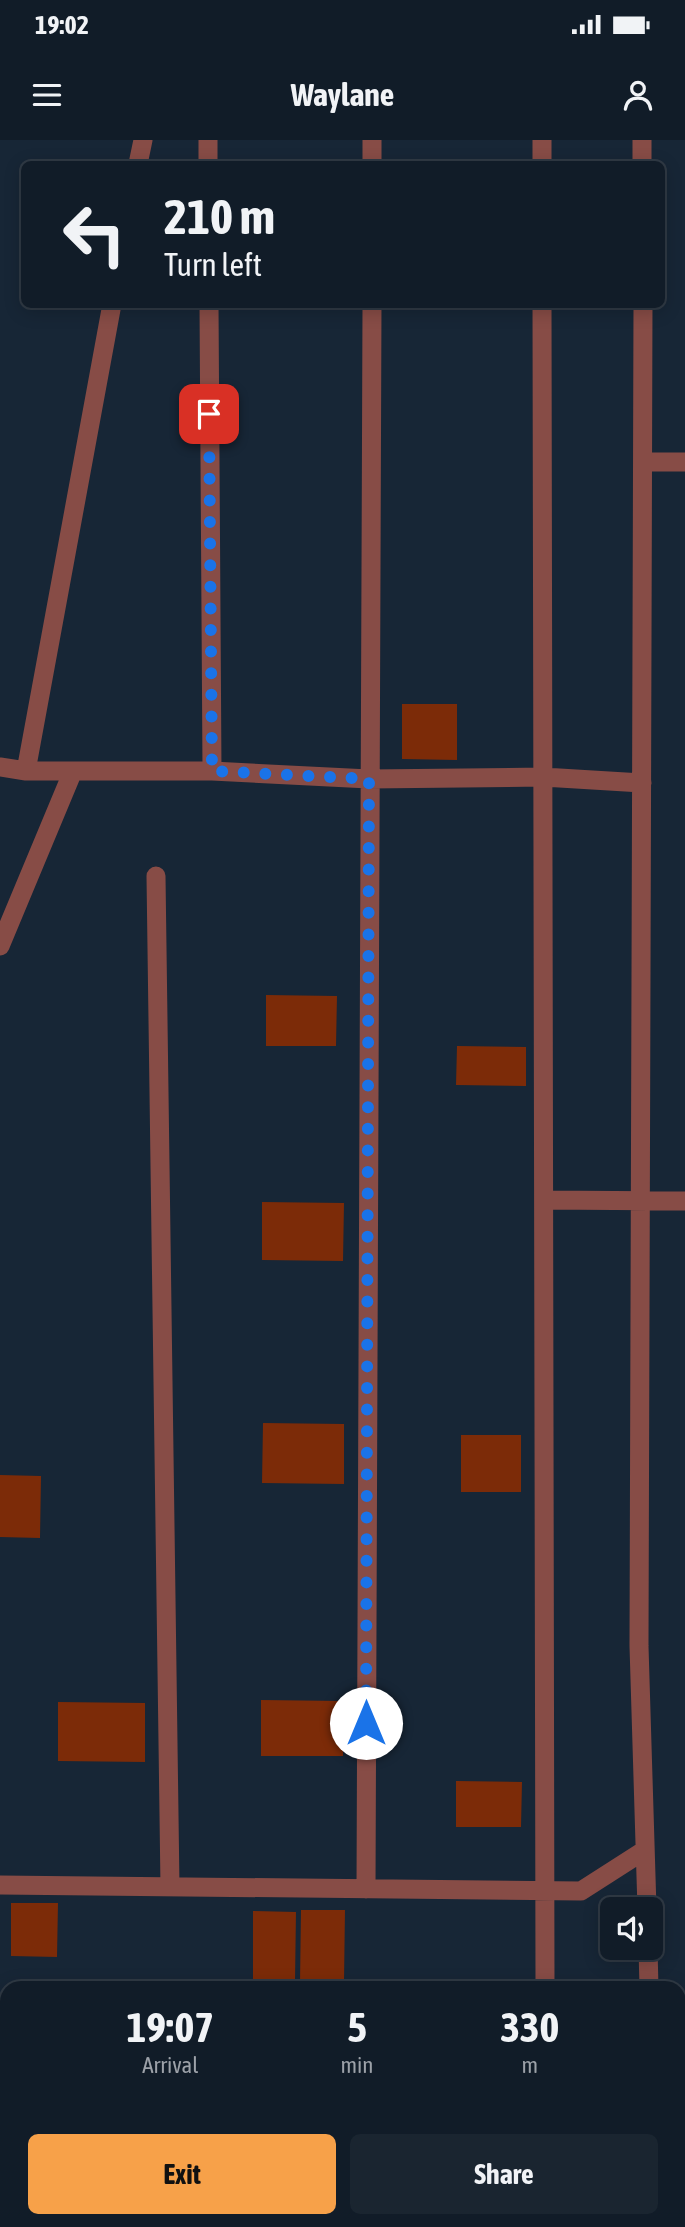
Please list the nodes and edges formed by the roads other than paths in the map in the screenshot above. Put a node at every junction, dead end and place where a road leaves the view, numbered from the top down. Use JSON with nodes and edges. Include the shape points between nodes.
{"nodes":[{"id":1,"x":143,"y":140,"type":"edge"},
{"id":2,"x":208,"y":140,"type":"edge"},
{"id":3,"x":372,"y":140,"type":"edge"},
{"id":4,"x":542,"y":140,"type":"edge"},
{"id":5,"x":642,"y":140,"type":"edge"},
{"id":6,"x":139,"y":161,"type":"edge"},
{"id":7,"x":208,"y":161,"type":"edge"},
{"id":8,"x":372,"y":161,"type":"edge"},
{"id":9,"x":542,"y":161,"type":"edge"},
{"id":10,"x":642,"y":161,"type":"edge"},
{"id":11,"x":111,"y":308,"type":"edge"},
{"id":12,"x":209,"y":308,"type":"edge"},
{"id":13,"x":372,"y":308,"type":"edge"},
{"id":14,"x":542,"y":308,"type":"edge"},
{"id":15,"x":643,"y":308,"type":"edge"},
{"id":16,"x":644,"y":462,"type":"junction"},
{"id":17,"x":685,"y":462,"type":"edge"},
{"id":18,"x":0,"y":767,"type":"edge"},
{"id":19,"x":73,"y":771,"type":"junction"},
{"id":20,"x":212,"y":771,"type":"junction"},
{"id":21,"x":26,"y":772,"type":"junction"},
{"id":22,"x":543,"y":777,"type":"junction"},
{"id":23,"x":369,"y":779,"type":"junction"},
{"id":24,"x":642,"y":783,"type":"junction"},
{"id":25,"x":156,"y":876,"type":"dead end"},
{"id":26,"x":0,"y":946,"type":"edge"},
{"id":27,"x":544,"y":1200,"type":"junction"},
{"id":28,"x":641,"y":1201,"type":"junction"},
{"id":29,"x":685,"y":1201,"type":"edge"},
{"id":30,"x":645,"y":1850,"type":"junction"},
{"id":31,"x":0,"y":1885,"type":"edge"},
{"id":32,"x":170,"y":1886,"type":"junction"},
{"id":33,"x":366,"y":1889,"type":"junction"},
{"id":34,"x":545,"y":1891,"type":"junction"},
{"id":35,"x":647,"y":1897,"type":"edge"},
{"id":36,"x":648,"y":1960,"type":"edge"},
{"id":37,"x":545,"y":1981,"type":"edge"},
{"id":38,"x":649,"y":1981,"type":"edge"}],
"edges":[{"from":1,"to":6,"type":"street"},
{"from":2,"to":7,"type":"street"},
{"from":3,"to":8,"type":"street"},
{"from":4,"to":9,"type":"street"},
{"from":5,"to":10,"type":"street"},
{"from":11,"to":21,"type":"street"},
{"from":12,"to":20,"type":"street"},
{"from":13,"to":23,"type":"street"},
{"from":14,"to":22,"type":"street"},
{"from":15,"to":16,"type":"street"},
{"from":16,"to":17,"type":"street"},
{"from":16,"to":24,"type":"street"},
{"from":18,"to":21,"type":"street"},
{"from":19,"to":20,"type":"street"},
{"from":19,"to":21,"type":"street"},
{"from":19,"to":26,"type":"street"},
{"from":20,"to":23,"type":"street"},
{"from":22,"to":23,"type":"street"},
{"from":22,"to":24,"type":"street"},
{"from":22,"to":27,"type":"street"},
{"from":23,"to":33,"type":"street"},
{"from":24,"to":28,"type":"street"},
{"from":25,"to":32,"type":"street"},
{"from":27,"to":28,"type":"street"},
{"from":27,"to":34,"type":"street"},
{"from":28,"to":29,"type":"street"},
{"from":28,"to":30,"type":"street","via":[[639,1646]]},
{"from":30,"to":34,"type":"street","via":[[581,1891]]},
{"from":30,"to":35,"type":"street"},
{"from":31,"to":32,"type":"street"},
{"from":32,"to":33,"type":"street"},
{"from":33,"to":34,"type":"street"},
{"from":34,"to":37,"type":"street"},
{"from":36,"to":38,"type":"street"}]}
